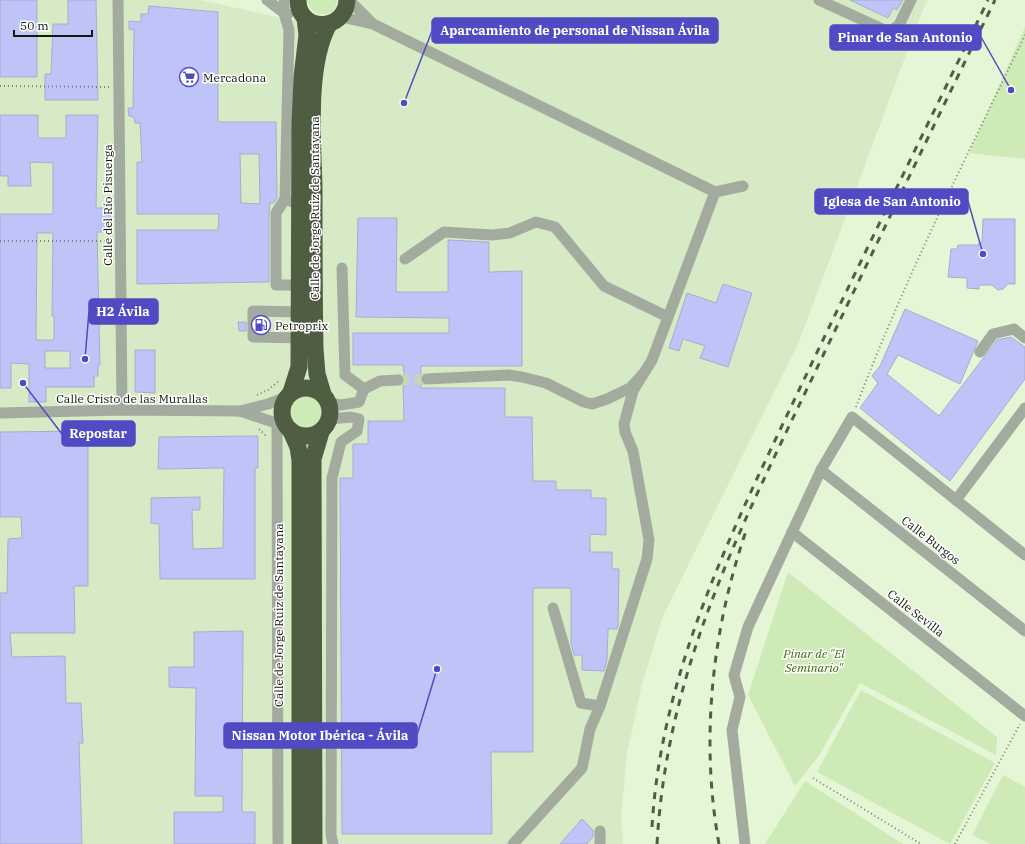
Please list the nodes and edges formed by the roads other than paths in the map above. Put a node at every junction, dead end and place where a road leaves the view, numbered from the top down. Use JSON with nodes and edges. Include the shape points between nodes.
{"nodes":[{"id":1,"x":118,"y":0,"type":"edge"},
{"id":2,"x":267,"y":0,"type":"edge"},
{"id":3,"x":284,"y":0,"type":"edge"},
{"id":4,"x":348,"y":0,"type":"edge"},
{"id":5,"x":819,"y":0,"type":"edge"},
{"id":6,"x":911,"y":0,"type":"edge"},
{"id":7,"x":301,"y":10,"type":"edge"},
{"id":8,"x":284,"y":13,"type":"junction"},
{"id":9,"x":335,"y":20,"type":"junction"},
{"id":10,"x":373,"y":24,"type":"junction"},
{"id":11,"x":743,"y":186,"type":"dead end"},
{"id":12,"x":715,"y":192,"type":"junction"},
{"id":13,"x":293,"y":202,"type":"junction"},
{"id":14,"x":406,"y":259,"type":"dead end"},
{"id":15,"x":342,"y":268,"type":"dead end"},
{"id":16,"x":300,"y":285,"type":"junction"},
{"id":17,"x":300,"y":312,"type":"junction"},
{"id":18,"x":668,"y":318,"type":"junction"},
{"id":19,"x":300,"y":338,"type":"junction"},
{"id":20,"x":1025,"y":338,"type":"edge"},
{"id":21,"x":980,"y":352,"type":"dead end"},
{"id":22,"x":644,"y":373,"type":"junction"},
{"id":23,"x":428,"y":379,"type":"tunnel mouth"},
{"id":24,"x":398,"y":380,"type":"tunnel mouth"},
{"id":25,"x":364,"y":389,"type":"junction"},
{"id":26,"x":1025,"y":408,"type":"edge"},
{"id":27,"x":122,"y":410,"type":"junction"},
{"id":28,"x":240,"y":411,"type":"junction"},
{"id":29,"x":326,"y":412,"type":"junction"},
{"id":30,"x":0,"y":413,"type":"edge"},
{"id":31,"x":286,"y":414,"type":"junction"},
{"id":32,"x":821,"y":470,"type":"junction"},
{"id":33,"x":956,"y":500,"type":"junction"},
{"id":34,"x":792,"y":532,"type":"junction"},
{"id":35,"x":1025,"y":555,"type":"edge"},
{"id":36,"x":553,"y":608,"type":"dead end"},
{"id":37,"x":1025,"y":632,"type":"edge"},
{"id":38,"x":600,"y":706,"type":"junction"},
{"id":39,"x":1023,"y":718,"type":"edge"},
{"id":40,"x":600,"y":831,"type":"dead end"},
{"id":41,"x":278,"y":844,"type":"edge"},
{"id":42,"x":300,"y":844,"type":"edge"},
{"id":43,"x":314,"y":844,"type":"edge"},
{"id":44,"x":333,"y":844,"type":"edge"},
{"id":45,"x":513,"y":844,"type":"edge"},
{"id":46,"x":600,"y":844,"type":"edge"},
{"id":47,"x":745,"y":844,"type":"edge"}],
"edges":[{"from":1,"to":27,"type":"street","name":"Calle del Río Pisuerga"},
{"from":2,"to":8,"type":"street"},
{"from":3,"to":8,"type":"street","name":"Calle de Jorge Ruiz de Santayana"},
{"from":4,"to":9,"type":"highway","name":"Calle de Jorge Ruiz de Santayana","via":[[345,11]]},
{"from":4,"to":10,"type":"street"},
{"from":5,"to":6,"type":"street","via":[[889,32],[899,25]]},
{"from":7,"to":8,"type":"street"},
{"from":7,"to":9,"type":"highway","via":[[312,23],[320,25]]},
{"from":7,"to":13,"type":"highway","name":"Calle de Jorge Ruiz de Santayana","via":[[307,35]]},
{"from":8,"to":13,"type":"street","name":"Calle de Jorge Ruiz de Santayana","via":[[289,30]]},
{"from":9,"to":10,"type":"street"},
{"from":9,"to":29,"type":"highway","name":"Calle de Jorge Ruiz de Santayana","via":[[321,38],[316,69],[313,124],[315,349],[317,374]]},
{"from":10,"to":12,"type":"street"},
{"from":11,"to":12,"type":"street"},
{"from":12,"to":18,"type":"street"},
{"from":13,"to":16,"type":"highway","name":"Calle de Jorge Ruiz de Santayana"},
{"from":13,"to":16,"type":"street","via":[[276,213],[276,285]]},
{"from":14,"to":18,"type":"street","via":[[444,232],[492,235],[510,233],[536,222],[555,227],[604,286]]},
{"from":15,"to":25,"type":"street","via":[[345,374]]},
{"from":16,"to":17,"type":"highway","name":"Calle de Jorge Ruiz de Santayana"},
{"from":17,"to":19,"type":"highway","name":"Calle de Jorge Ruiz de Santayana"},
{"from":17,"to":19,"type":"street","via":[[253,311],[253,338]]},
{"from":18,"to":22,"type":"street"},
{"from":19,"to":31,"type":"highway","name":"Calle de Jorge Ruiz de Santayana","via":[[299,367]]},
{"from":20,"to":21,"type":"street","via":[[1014,329],[993,334]]},
{"from":22,"to":23,"type":"street","via":[[623,393],[592,404],[546,383],[522,377],[508,375]]},
{"from":22,"to":38,"type":"street","via":[[633,391],[624,424],[633,451],[649,540],[648,552]]},
{"from":24,"to":25,"type":"street","via":[[380,381]]},
{"from":25,"to":29,"type":"street","via":[[359,402],[341,405]]},
{"from":26,"to":33,"type":"street"},
{"from":27,"to":28,"type":"street","name":"Calle Cristo de las Murallas"},
{"from":27,"to":30,"type":"street","name":"Calle Cristo de las Murallas"},
{"from":28,"to":31,"type":"street","name":"Calle Cristo de las Murallas"},
{"from":28,"to":31,"type":"street","name":"Calle Cristo de las Murallas","via":[[268,404]]},
{"from":29,"to":31,"type":"highway","via":[[314,436],[306,437]]},
{"from":29,"to":31,"type":"highway","via":[[307,387],[299,389]]},
{"from":29,"to":43,"type":"highway","via":[[313,459]]},
{"from":29,"to":44,"type":"street","via":[[360,420],[357,431],[341,442],[332,478]]},
{"from":31,"to":41,"type":"street","name":"Calle de Jorge Ruiz de Santayana"},
{"from":31,"to":42,"type":"highway","name":"Calle de Jorge Ruiz de Santayana","via":[[300,460]]},
{"from":32,"to":33,"type":"street","via":[[852,417]]},
{"from":32,"to":34,"type":"street"},
{"from":32,"to":37,"type":"street","name":"Calle Burgos"},
{"from":33,"to":35,"type":"street"},
{"from":34,"to":39,"type":"street","name":"Calle Sevilla"},
{"from":34,"to":47,"type":"street","via":[[748,627],[734,675],[740,697],[732,730]]},
{"from":36,"to":38,"type":"street","via":[[581,702]]},
{"from":38,"to":45,"type":"street","via":[[590,729],[582,768]]},
{"from":40,"to":46,"type":"street"}]}
